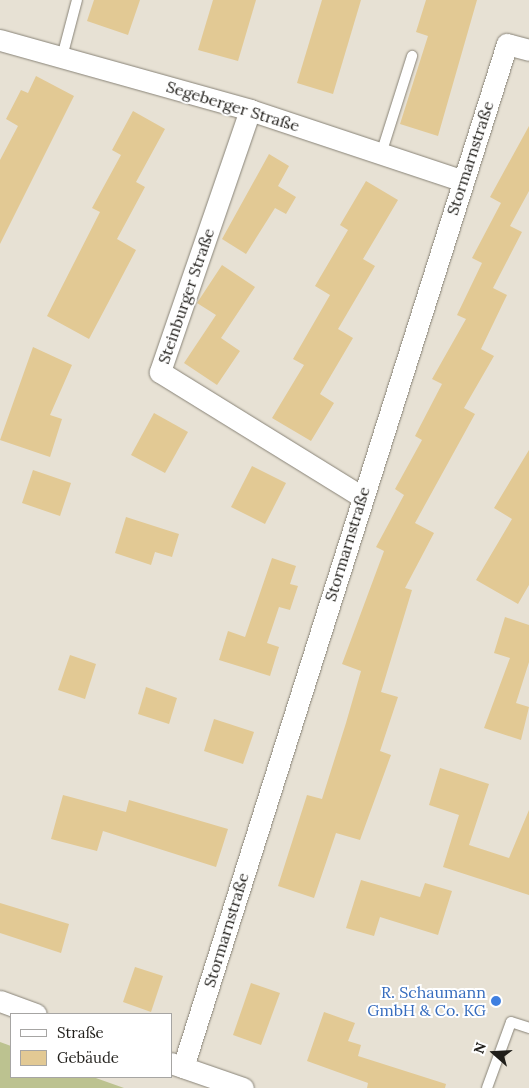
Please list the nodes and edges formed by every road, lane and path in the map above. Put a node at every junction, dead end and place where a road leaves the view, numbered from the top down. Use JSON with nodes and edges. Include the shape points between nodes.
{"nodes":[{"id":1,"x":77,"y":0,"type":"edge"},
{"id":2,"x":0,"y":40,"type":"edge"},
{"id":3,"x":529,"y":50,"type":"edge"},
{"id":4,"x":412,"y":56,"type":"dead end"},
{"id":5,"x":62,"y":57,"type":"junction"},
{"id":6,"x":250,"y":110,"type":"junction"},
{"id":7,"x":382,"y":154,"type":"junction"},
{"id":8,"x":463,"y":181,"type":"junction"},
{"id":9,"x":362,"y":497,"type":"junction"},
{"id":10,"x":0,"y":1001,"type":"edge"},
{"id":11,"x":33,"y":1013,"type":"edge"},
{"id":12,"x":529,"y":1028,"type":"edge"},
{"id":13,"x":177,"y":1065,"type":"edge"},
{"id":14,"x":243,"y":1088,"type":"edge"},
{"id":15,"x":487,"y":1088,"type":"edge"}],
"edges":[{"from":1,"to":5,"type":"lane"},
{"from":2,"to":5,"type":"street","name":"Segeberger Straße"},
{"from":3,"to":8,"type":"street","name":"Stormarnstraße","via":[[507,44]]},
{"from":4,"to":7,"type":"lane"},
{"from":5,"to":6,"type":"street","name":"Segeberger Straße"},
{"from":6,"to":7,"type":"street","name":"Segeberger Straße"},
{"from":6,"to":9,"type":"street","name":"Steinburger Straße","via":[[160,372]]},
{"from":7,"to":8,"type":"street","name":"Segeberger Straße"},
{"from":8,"to":9,"type":"street","name":"Stormarnstraße"},
{"from":9,"to":13,"type":"street","name":"Stormarnstraße"},
{"from":10,"to":11,"type":"street"},
{"from":12,"to":15,"type":"lane","via":[[511,1022]]},
{"from":13,"to":14,"type":"street"}]}
